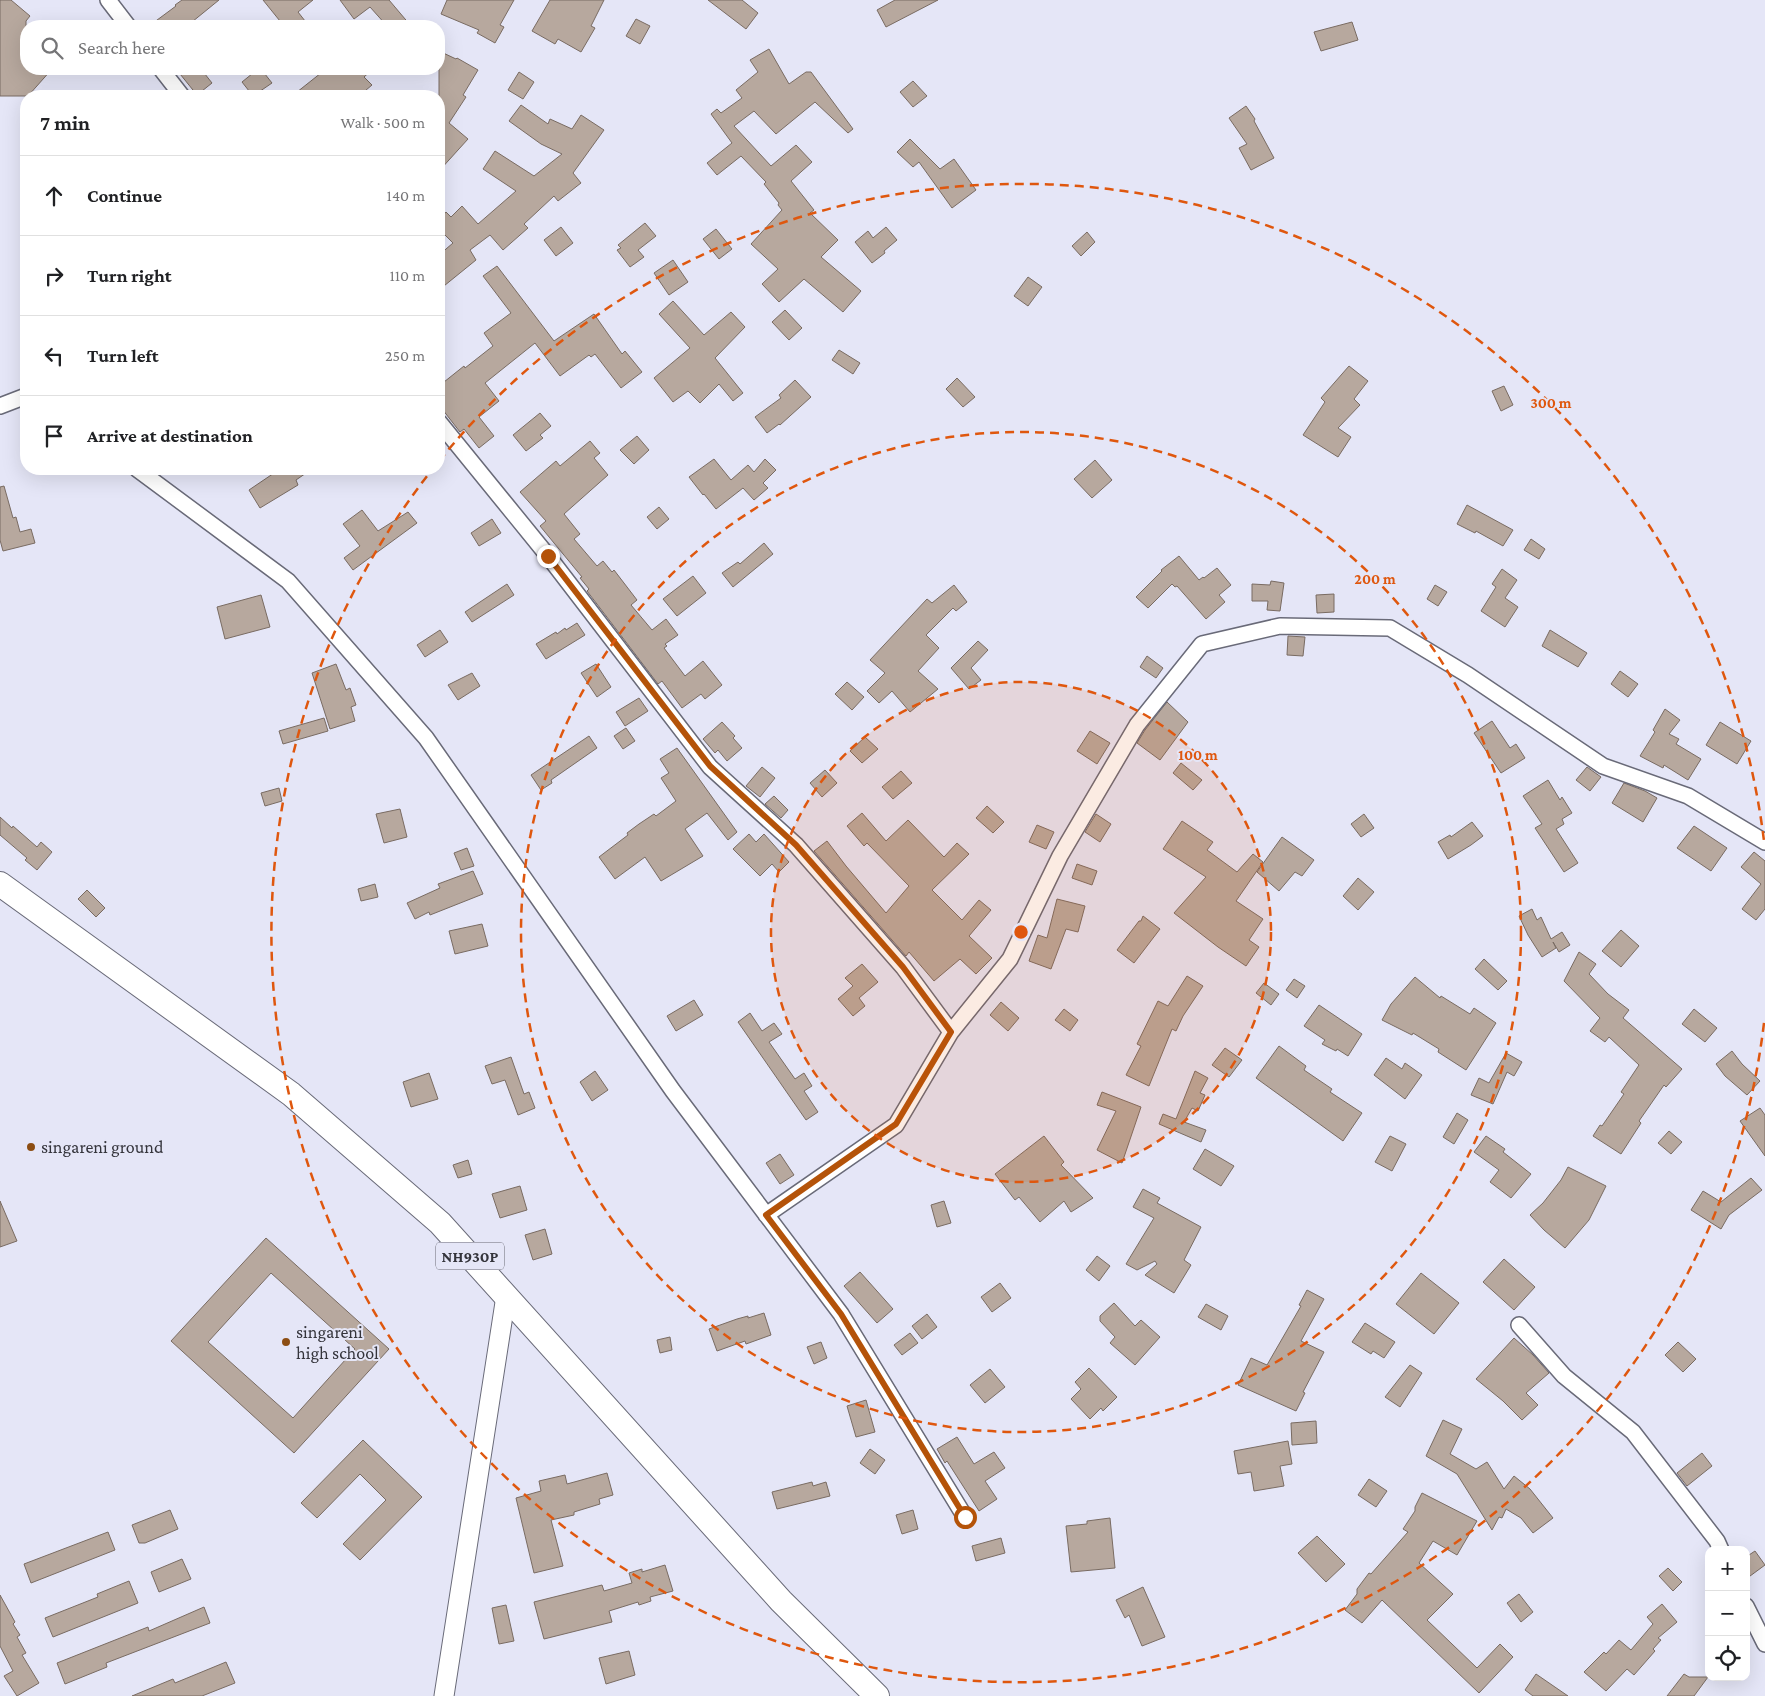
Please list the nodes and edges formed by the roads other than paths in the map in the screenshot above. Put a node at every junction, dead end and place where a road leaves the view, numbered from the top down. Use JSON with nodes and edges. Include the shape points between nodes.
{"nodes":[{"id":1,"x":108,"y":0,"type":"edge"},
{"id":2,"x":123,"y":20,"type":"edge"},
{"id":3,"x":166,"y":75,"type":"edge"},
{"id":4,"x":177,"y":90,"type":"edge"},
{"id":5,"x":20,"y":398,"type":"edge"},
{"id":6,"x":0,"y":406,"type":"edge"},
{"id":7,"x":445,"y":429,"type":"edge"},
{"id":8,"x":145,"y":475,"type":"edge"},
{"id":9,"x":1765,"y":842,"type":"edge"},
{"id":10,"x":0,"y":884,"type":"edge"},
{"id":11,"x":951,"y":1032,"type":"junction"},
{"id":12,"x":766,"y":1215,"type":"junction"},
{"id":13,"x":506,"y":1296,"type":"junction"},
{"id":14,"x":1519,"y":1325,"type":"dead end"},
{"id":15,"x":965,"y":1517,"type":"dead end"},
{"id":16,"x":1719,"y":1546,"type":"edge"},
{"id":17,"x":1750,"y":1614,"type":"edge"},
{"id":18,"x":1765,"y":1644,"type":"edge"},
{"id":19,"x":444,"y":1696,"type":"edge"},
{"id":20,"x":877,"y":1696,"type":"edge"}],
"edges":[{"from":1,"to":2,"type":"street"},
{"from":3,"to":4,"type":"street"},
{"from":5,"to":6,"type":"street"},
{"from":7,"to":11,"type":"street","via":[[548,556],[710,766],[796,845],[903,967]]},
{"from":8,"to":12,"type":"street","via":[[288,581],[426,738],[673,1091]]},
{"from":9,"to":11,"type":"street","via":[[1688,796],[1604,766],[1468,675],[1390,628],[1280,626],[1202,644],[1137,725],[1060,856],[1010,959]]},
{"from":10,"to":13,"type":"highway","number":"NH930P","via":[[290,1094],[440,1223]]},
{"from":11,"to":12,"type":"street","via":[[896,1124]]},
{"from":12,"to":15,"type":"street","via":[[841,1314]]},
{"from":13,"to":19,"type":"street"},
{"from":13,"to":20,"type":"highway","number":"NH930P","via":[[781,1601]]},
{"from":14,"to":16,"type":"street","via":[[1564,1376],[1633,1432]]},
{"from":17,"to":18,"type":"street"}]}
